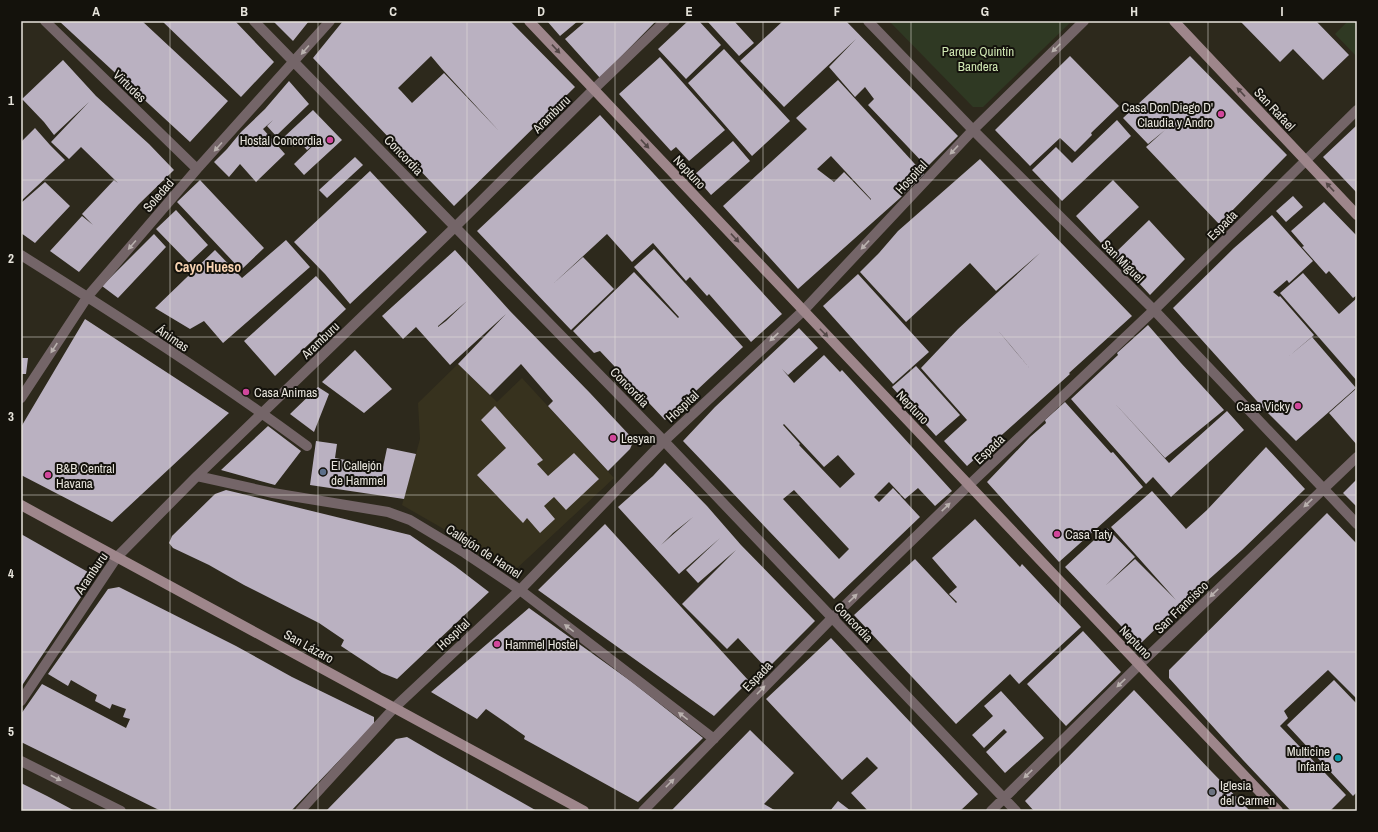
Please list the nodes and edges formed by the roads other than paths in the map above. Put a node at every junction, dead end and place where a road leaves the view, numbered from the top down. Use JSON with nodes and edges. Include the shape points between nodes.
{"nodes":[{"id":1,"x":44,"y":21,"type":"edge"},
{"id":2,"x":254,"y":21,"type":"edge"},
{"id":3,"x":330,"y":21,"type":"edge"},
{"id":4,"x":529,"y":21,"type":"edge"},
{"id":5,"x":665,"y":21,"type":"edge"},
{"id":6,"x":868,"y":21,"type":"edge"},
{"id":7,"x":1084,"y":21,"type":"edge"},
{"id":8,"x":1174,"y":21,"type":"edge"},
{"id":9,"x":294,"y":62,"type":"junction"},
{"id":10,"x":594,"y":90,"type":"junction"},
{"id":11,"x":1357,"y":110,"type":"edge"},
{"id":12,"x":974,"y":130,"type":"junction"},
{"id":13,"x":1306,"y":161,"type":"junction"},
{"id":14,"x":197,"y":170,"type":"junction"},
{"id":15,"x":1357,"y":215,"type":"edge"},
{"id":16,"x":456,"y":227,"type":"junction"},
{"id":17,"x":21,"y":255,"type":"edge"},
{"id":18,"x":88,"y":296,"type":"junction"},
{"id":19,"x":803,"y":310,"type":"junction"},
{"id":20,"x":1154,"y":310,"type":"junction"},
{"id":21,"x":21,"y":398,"type":"edge"},
{"id":22,"x":262,"y":413,"type":"junction"},
{"id":23,"x":664,"y":441,"type":"junction"},
{"id":24,"x":307,"y":446,"type":"dead end"},
{"id":25,"x":1357,"y":457,"type":"edge"},
{"id":26,"x":197,"y":476,"type":"junction"},
{"id":27,"x":969,"y":485,"type":"junction"},
{"id":28,"x":1323,"y":489,"type":"junction"},
{"id":29,"x":21,"y":505,"type":"edge"},
{"id":30,"x":1357,"y":524,"type":"edge"},
{"id":31,"x":117,"y":557,"type":"junction"},
{"id":32,"x":520,"y":590,"type":"junction"},
{"id":33,"x":832,"y":618,"type":"junction"},
{"id":34,"x":1140,"y":664,"type":"junction"},
{"id":35,"x":21,"y":701,"type":"edge"},
{"id":36,"x":394,"y":708,"type":"junction"},
{"id":37,"x":714,"y":739,"type":"junction"},
{"id":38,"x":21,"y":761,"type":"edge"},
{"id":39,"x":1003,"y":798,"type":"junction"},
{"id":40,"x":121,"y":811,"type":"edge"},
{"id":41,"x":300,"y":811,"type":"edge"},
{"id":42,"x":584,"y":811,"type":"edge"},
{"id":43,"x":643,"y":811,"type":"edge"},
{"id":44,"x":991,"y":811,"type":"edge"},
{"id":45,"x":1016,"y":811,"type":"edge"},
{"id":46,"x":1278,"y":811,"type":"edge"}],
"edges":[{"from":1,"to":14,"type":"street","name":"Virtudes"},
{"from":2,"to":9,"type":"street","name":"Concordia"},
{"from":3,"to":9,"type":"street","name":"Soledad","one_way":true},
{"from":4,"to":10,"type":"street","name":"Neptuno","one_way":true},
{"from":5,"to":10,"type":"street","name":"Aramburu"},
{"from":6,"to":12,"type":"street","name":"San Miguel"},
{"from":7,"to":12,"type":"street","name":"Hospital","one_way":true},
{"from":13,"to":8,"type":"street","name":"San Rafael","one_way":true},
{"from":9,"to":14,"type":"street","name":"Soledad","one_way":true},
{"from":9,"to":16,"type":"street","name":"Concordia"},
{"from":10,"to":16,"type":"street","name":"Aramburu"},
{"from":10,"to":19,"type":"street","name":"Neptuno","one_way":true},
{"from":11,"to":13,"type":"street","name":"Espada"},
{"from":12,"to":19,"type":"street","name":"Hospital","one_way":true},
{"from":12,"to":20,"type":"street","name":"San Miguel"},
{"from":15,"to":13,"type":"street","name":"San Rafael","one_way":true},
{"from":13,"to":20,"type":"street","name":"Espada"},
{"from":14,"to":18,"type":"street","name":"Soledad","one_way":true},
{"from":16,"to":22,"type":"street","name":"Aramburu"},
{"from":16,"to":23,"type":"street","name":"Concordia"},
{"from":17,"to":18,"type":"street","name":"Ánimas"},
{"from":18,"to":21,"type":"street","name":"Soledad","one_way":true},
{"from":18,"to":22,"type":"street","name":"Ánimas"},
{"from":19,"to":23,"type":"street","name":"Hospital","one_way":true},
{"from":19,"to":27,"type":"street","name":"Neptuno","one_way":true},
{"from":20,"to":27,"type":"street","name":"Espada"},
{"from":20,"to":28,"type":"street","name":"San Miguel"},
{"from":22,"to":24,"type":"street","name":"Ánimas"},
{"from":22,"to":26,"type":"street","name":"Aramburu"},
{"from":23,"to":32,"type":"street","name":"Hospital"},
{"from":23,"to":33,"type":"street","name":"Concordia"},
{"from":25,"to":28,"type":"street","name":"San Francisco"},
{"from":26,"to":31,"type":"street","name":"Aramburu"},
{"from":26,"to":32,"type":"street","name":"Callejón de Hamel","via":[[273,493],[388,512],[410,520],[435,534]]},
{"from":33,"to":27,"type":"street","name":"Espada","one_way":true},
{"from":27,"to":34,"type":"street","name":"Neptuno"},
{"from":28,"to":30,"type":"street","name":"San Miguel"},
{"from":28,"to":34,"type":"street","name":"San Francisco","one_way":true},
{"from":29,"to":31,"type":"street","name":"San Lázaro"},
{"from":31,"to":35,"type":"street","name":"Aramburu"},
{"from":31,"to":36,"type":"street","name":"San Lázaro"},
{"from":32,"to":36,"type":"street","name":"Hospital"},
{"from":37,"to":32,"type":"street","name":"Callejón de Hamel","one_way":true},
{"from":37,"to":33,"type":"street","name":"Espada","one_way":true},
{"from":33,"to":39,"type":"street","name":"Concordia"},
{"from":34,"to":39,"type":"street","name":"San Francisco","one_way":true},
{"from":34,"to":46,"type":"street","name":"Neptuno"},
{"from":36,"to":41,"type":"street","name":"Hospital"},
{"from":36,"to":42,"type":"street","name":"San Lázaro"},
{"from":43,"to":37,"type":"street","name":"Espada","one_way":true},
{"from":38,"to":40,"type":"street","one_way":true},
{"from":39,"to":44,"type":"street","name":"San Francisco"},
{"from":39,"to":45,"type":"street","name":"Concordia"}]}
